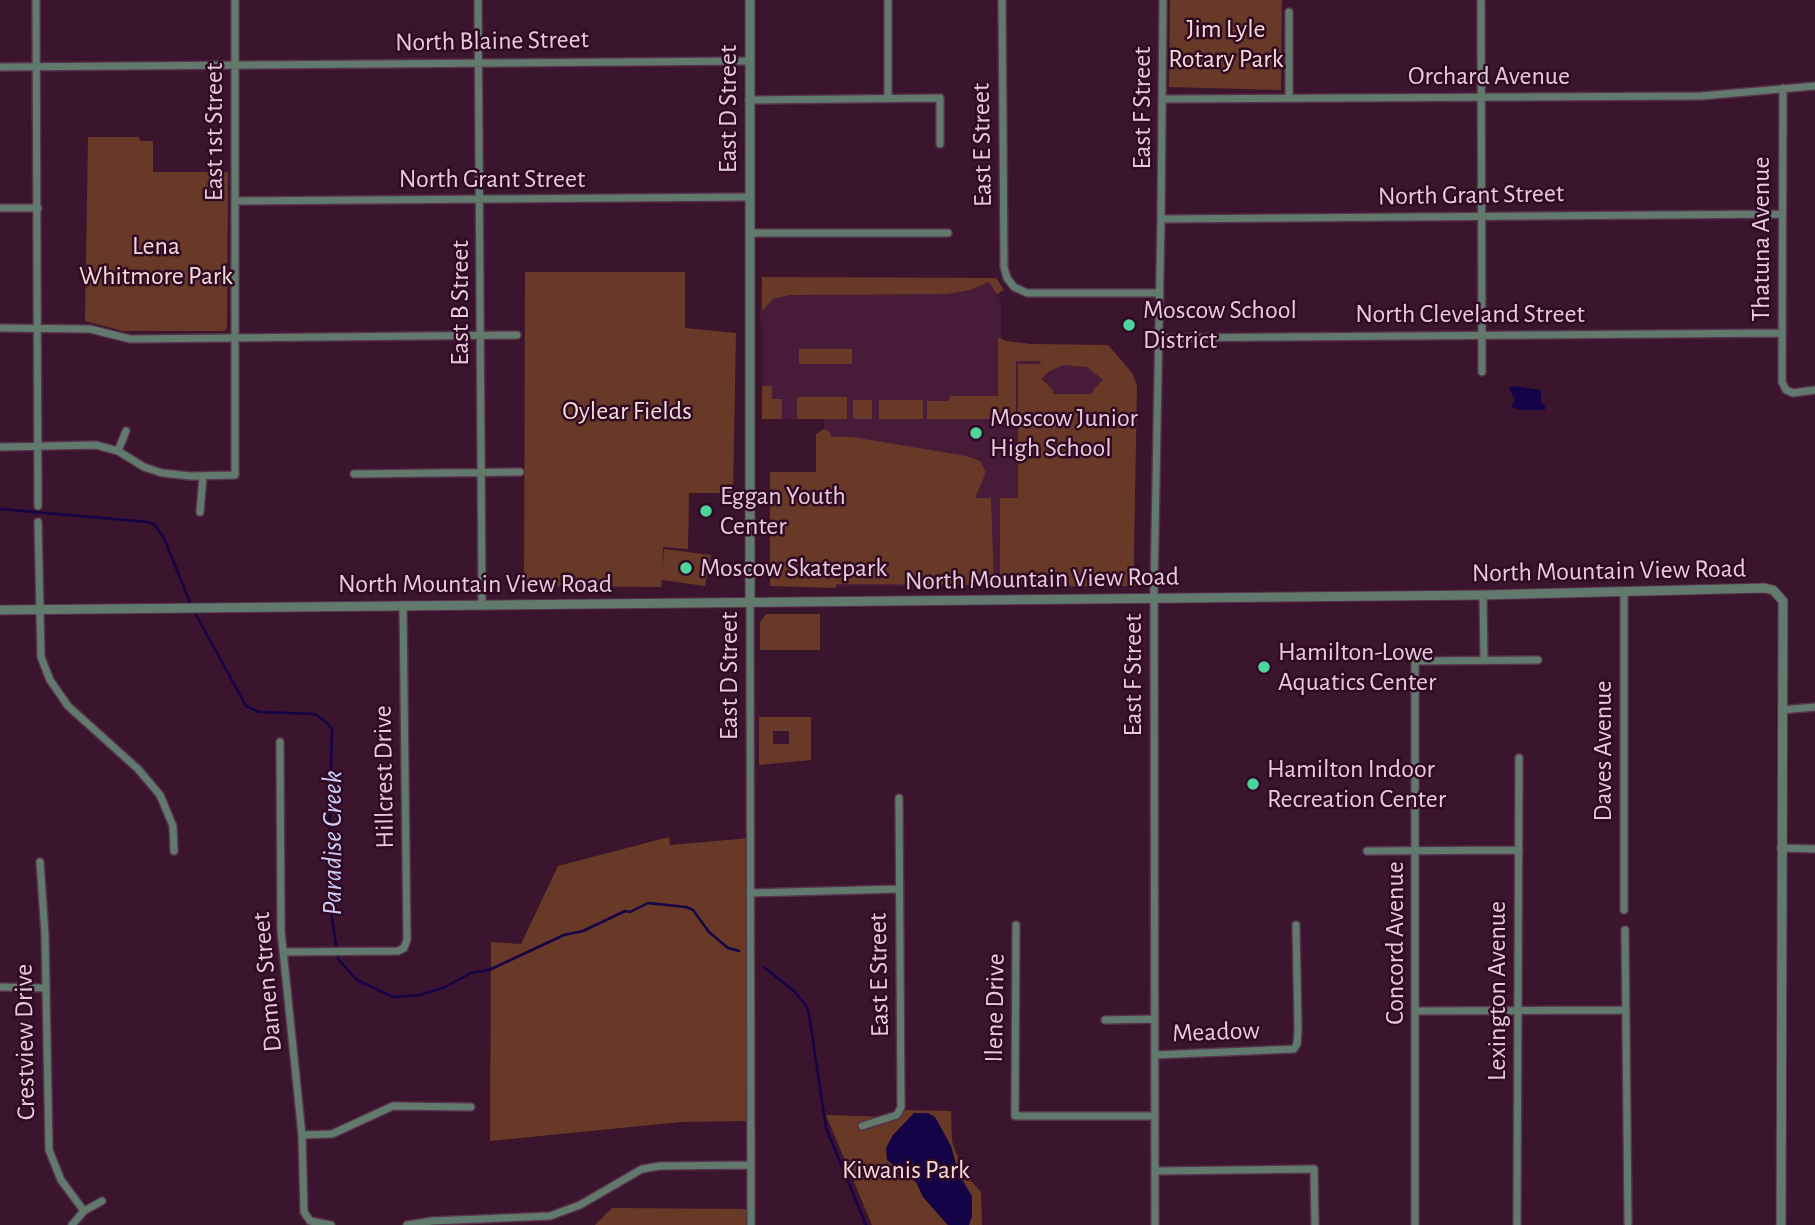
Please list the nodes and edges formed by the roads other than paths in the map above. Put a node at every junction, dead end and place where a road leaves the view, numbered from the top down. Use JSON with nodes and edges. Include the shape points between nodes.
{"nodes":[{"id":1,"x":36,"y":0,"type":"edge"},
{"id":2,"x":235,"y":0,"type":"edge"},
{"id":3,"x":478,"y":0,"type":"edge"},
{"id":4,"x":750,"y":0,"type":"edge"},
{"id":5,"x":888,"y":0,"type":"edge"},
{"id":6,"x":1002,"y":0,"type":"edge"},
{"id":7,"x":1163,"y":0,"type":"edge"},
{"id":8,"x":1481,"y":0,"type":"edge"},
{"id":9,"x":1289,"y":12,"type":"dead end"},
{"id":10,"x":749,"y":61,"type":"junction"},
{"id":11,"x":479,"y":62,"type":"junction"},
{"id":12,"x":37,"y":66,"type":"junction"},
{"id":13,"x":235,"y":66,"type":"junction"},
{"id":14,"x":0,"y":67,"type":"edge"},
{"id":15,"x":1815,"y":86,"type":"edge"},
{"id":16,"x":1783,"y":88,"type":"junction"},
{"id":17,"x":1481,"y":97,"type":"junction"},
{"id":18,"x":1289,"y":98,"type":"junction"},
{"id":19,"x":888,"y":99,"type":"junction"},
{"id":20,"x":1163,"y":99,"type":"junction"},
{"id":21,"x":749,"y":100,"type":"junction"},
{"id":22,"x":940,"y":144,"type":"dead end"},
{"id":23,"x":750,"y":197,"type":"junction"},
{"id":24,"x":480,"y":200,"type":"junction"},
{"id":25,"x":234,"y":201,"type":"junction"},
{"id":26,"x":0,"y":208,"type":"edge"},
{"id":27,"x":38,"y":208,"type":"junction"},
{"id":28,"x":1781,"y":214,"type":"junction"},
{"id":29,"x":1482,"y":216,"type":"junction"},
{"id":30,"x":1161,"y":219,"type":"junction"},
{"id":31,"x":750,"y":233,"type":"junction"},
{"id":32,"x":948,"y":233,"type":"dead end"},
{"id":33,"x":1160,"y":293,"type":"junction"},
{"id":34,"x":0,"y":328,"type":"edge"},
{"id":35,"x":39,"y":328,"type":"junction"},
{"id":36,"x":1782,"y":332,"type":"junction"},
{"id":37,"x":517,"y":335,"type":"dead end"},
{"id":38,"x":1482,"y":335,"type":"junction"},
{"id":39,"x":481,"y":336,"type":"junction"},
{"id":40,"x":1159,"y":338,"type":"junction"},
{"id":41,"x":235,"y":339,"type":"junction"},
{"id":42,"x":1482,"y":372,"type":"dead end"},
{"id":43,"x":1815,"y":390,"type":"edge"},
{"id":44,"x":126,"y":432,"type":"dead end"},
{"id":45,"x":0,"y":446,"type":"edge"},
{"id":46,"x":38,"y":446,"type":"junction"},
{"id":47,"x":118,"y":451,"type":"junction"},
{"id":48,"x":520,"y":472,"type":"dead end"},
{"id":49,"x":482,"y":473,"type":"junction"},
{"id":50,"x":354,"y":474,"type":"dead end"},
{"id":51,"x":203,"y":477,"type":"junction"},
{"id":52,"x":38,"y":506,"type":"dead end"},
{"id":53,"x":201,"y":512,"type":"dead end"},
{"id":54,"x":38,"y":522,"type":"dead end"},
{"id":55,"x":1623,"y":591,"type":"junction"},
{"id":56,"x":1483,"y":595,"type":"junction"},
{"id":57,"x":1154,"y":598,"type":"junction"},
{"id":58,"x":750,"y":603,"type":"junction"},
{"id":59,"x":403,"y":605,"type":"junction"},
{"id":60,"x":482,"y":605,"type":"junction"},
{"id":61,"x":38,"y":609,"type":"junction"},
{"id":62,"x":0,"y":610,"type":"edge"},
{"id":63,"x":1484,"y":660,"type":"junction"},
{"id":64,"x":1538,"y":660,"type":"dead end"},
{"id":65,"x":1815,"y":707,"type":"edge"},
{"id":66,"x":1782,"y":710,"type":"junction"},
{"id":67,"x":279,"y":742,"type":"dead end"},
{"id":68,"x":1519,"y":758,"type":"dead end"},
{"id":69,"x":899,"y":798,"type":"dead end"},
{"id":70,"x":1781,"y":848,"type":"junction"},
{"id":71,"x":1815,"y":849,"type":"edge"},
{"id":72,"x":1519,"y":850,"type":"junction"},
{"id":73,"x":174,"y":851,"type":"dead end"},
{"id":74,"x":1367,"y":851,"type":"dead end"},
{"id":75,"x":1416,"y":851,"type":"junction"},
{"id":76,"x":40,"y":862,"type":"dead end"},
{"id":77,"x":900,"y":889,"type":"junction"},
{"id":78,"x":750,"y":893,"type":"junction"},
{"id":79,"x":1624,"y":910,"type":"dead end"},
{"id":80,"x":1016,"y":925,"type":"dead end"},
{"id":81,"x":1296,"y":925,"type":"dead end"},
{"id":82,"x":1625,"y":930,"type":"dead end"},
{"id":83,"x":284,"y":953,"type":"junction"},
{"id":84,"x":0,"y":987,"type":"edge"},
{"id":85,"x":46,"y":988,"type":"junction"},
{"id":86,"x":1517,"y":1009,"type":"junction"},
{"id":87,"x":1625,"y":1010,"type":"junction"},
{"id":88,"x":1415,"y":1011,"type":"junction"},
{"id":89,"x":1154,"y":1019,"type":"junction"},
{"id":90,"x":1105,"y":1020,"type":"dead end"},
{"id":91,"x":1154,"y":1055,"type":"junction"},
{"id":92,"x":471,"y":1107,"type":"dead end"},
{"id":93,"x":1155,"y":1116,"type":"junction"},
{"id":94,"x":862,"y":1126,"type":"dead end"},
{"id":95,"x":302,"y":1135,"type":"junction"},
{"id":96,"x":750,"y":1165,"type":"junction"},
{"id":97,"x":1155,"y":1171,"type":"junction"},
{"id":98,"x":102,"y":1201,"type":"dead end"},
{"id":99,"x":85,"y":1211,"type":"junction"},
{"id":100,"x":497,"y":1222,"type":"edge"},
{"id":101,"x":1628,"y":1223,"type":"edge"},
{"id":102,"x":72,"y":1225,"type":"edge"},
{"id":103,"x":331,"y":1225,"type":"edge"},
{"id":104,"x":407,"y":1225,"type":"edge"},
{"id":105,"x":751,"y":1225,"type":"edge"},
{"id":106,"x":1155,"y":1225,"type":"edge"},
{"id":107,"x":1315,"y":1225,"type":"edge"},
{"id":108,"x":1415,"y":1225,"type":"edge"},
{"id":109,"x":1517,"y":1225,"type":"edge"},
{"id":110,"x":1781,"y":1225,"type":"edge"}],
"edges":[{"from":1,"to":12,"type":"street"},
{"from":2,"to":13,"type":"street","name":"East 1st Street"},
{"from":3,"to":11,"type":"street","name":"East B Street"},
{"from":4,"to":10,"type":"street","name":"East D Street"},
{"from":5,"to":19,"type":"street"},
{"from":6,"to":33,"type":"street","name":"East E Street","via":[[1007,278],[1027,293]]},
{"from":7,"to":20,"type":"street","name":"East F Street"},
{"from":8,"to":17,"type":"street"},
{"from":9,"to":18,"type":"street"},
{"from":10,"to":11,"type":"street","name":"North Blaine Street"},
{"from":10,"to":21,"type":"street","name":"East D Street"},
{"from":11,"to":13,"type":"street","name":"North Blaine Street"},
{"from":11,"to":24,"type":"street","name":"East B Street"},
{"from":12,"to":13,"type":"street","name":"North Blaine Street"},
{"from":12,"to":14,"type":"street","name":"North Blaine Street"},
{"from":12,"to":27,"type":"street"},
{"from":13,"to":25,"type":"street","name":"East 1st Street"},
{"from":15,"to":16,"type":"street","name":"Orchard Avenue"},
{"from":16,"to":17,"type":"street","name":"Orchard Avenue","via":[[1701,96]]},
{"from":16,"to":28,"type":"street","name":"Thatuna Avenue"},
{"from":17,"to":18,"type":"street","name":"Orchard Avenue"},
{"from":17,"to":29,"type":"street"},
{"from":18,"to":20,"type":"street","name":"Orchard Avenue"},
{"from":19,"to":21,"type":"street"},
{"from":19,"to":22,"type":"street","via":[[940,99]]},
{"from":20,"to":30,"type":"street","name":"East F Street"},
{"from":21,"to":23,"type":"street","name":"East D Street"},
{"from":23,"to":24,"type":"street","name":"North Grant Street"},
{"from":23,"to":31,"type":"street","name":"East D Street"},
{"from":24,"to":25,"type":"street","name":"North Grant Street"},
{"from":24,"to":39,"type":"street","name":"East B Street"},
{"from":25,"to":41,"type":"street","name":"East 1st Street"},
{"from":26,"to":27,"type":"street"},
{"from":27,"to":35,"type":"street"},
{"from":28,"to":29,"type":"street","name":"North Grant Street"},
{"from":28,"to":36,"type":"street","name":"Thatuna Avenue"},
{"from":29,"to":30,"type":"street","name":"North Grant Street"},
{"from":29,"to":38,"type":"street"},
{"from":30,"to":33,"type":"street","name":"East F Street"},
{"from":31,"to":32,"type":"street"},
{"from":31,"to":58,"type":"street","name":"East D Street"},
{"from":33,"to":40,"type":"street","name":"East F Street"},
{"from":34,"to":35,"type":"street"},
{"from":35,"to":41,"type":"street","via":[[90,329],[130,339]]},
{"from":35,"to":46,"type":"street"},
{"from":36,"to":38,"type":"street","name":"North Cleveland Street"},
{"from":36,"to":43,"type":"street","name":"Thatuna Avenue","via":[[1786,390]]},
{"from":37,"to":39,"type":"street"},
{"from":38,"to":40,"type":"street","name":"North Cleveland Street"},
{"from":38,"to":42,"type":"street"},
{"from":39,"to":41,"type":"street"},
{"from":39,"to":49,"type":"street","name":"East B Street"},
{"from":40,"to":57,"type":"street","name":"East F Street"},
{"from":41,"to":51,"type":"street","name":"East 1st Street","via":[[234,475]]},
{"from":44,"to":47,"type":"street"},
{"from":45,"to":46,"type":"street"},
{"from":46,"to":47,"type":"street","via":[[96,445]]},
{"from":46,"to":52,"type":"street"},
{"from":47,"to":51,"type":"street","via":[[154,471]]},
{"from":48,"to":49,"type":"street"},
{"from":49,"to":50,"type":"street"},
{"from":49,"to":60,"type":"street","name":"East B Street"},
{"from":51,"to":53,"type":"street"},
{"from":54,"to":61,"type":"street"},
{"from":55,"to":56,"type":"street","name":"North Mountain View Road"},
{"from":55,"to":66,"type":"street","name":"North Mountain View Road","via":[[1773,590],[1783,601]]},
{"from":55,"to":79,"type":"street","name":"Daves Avenue"},
{"from":56,"to":57,"type":"street","name":"North Mountain View Road"},
{"from":56,"to":63,"type":"street"},
{"from":57,"to":58,"type":"street","name":"North Mountain View Road"},
{"from":57,"to":89,"type":"street","name":"East F Street"},
{"from":58,"to":60,"type":"street","name":"North Mountain View Road"},
{"from":58,"to":78,"type":"street","name":"East D Street"},
{"from":59,"to":60,"type":"street","name":"North Mountain View Road"},
{"from":59,"to":61,"type":"street","name":"North Mountain View Road"},
{"from":59,"to":83,"type":"street","name":"Hillcrest Drive","via":[[407,940],[398,951]]},
{"from":61,"to":62,"type":"street","name":"North Mountain View Road"},
{"from":61,"to":73,"type":"street","via":[[41,657],[50,680],[68,706],[160,794],[173,826]]},
{"from":63,"to":64,"type":"street"},
{"from":63,"to":75,"type":"street","name":"Concord Avenue","via":[[1415,660]]},
{"from":65,"to":66,"type":"street"},
{"from":66,"to":70,"type":"street"},
{"from":67,"to":83,"type":"street","name":"Damen Street"},
{"from":68,"to":72,"type":"street","name":"Lexington Avenue"},
{"from":69,"to":77,"type":"street","name":"East E Street"},
{"from":70,"to":71,"type":"street"},
{"from":70,"to":110,"type":"street"},
{"from":72,"to":75,"type":"street"},
{"from":72,"to":86,"type":"street","name":"Lexington Avenue"},
{"from":74,"to":75,"type":"street"},
{"from":75,"to":88,"type":"street","name":"Concord Avenue"},
{"from":76,"to":85,"type":"street","name":"Crestview Drive"},
{"from":77,"to":78,"type":"street"},
{"from":77,"to":94,"type":"street","name":"East E Street","via":[[901,1107],[897,1115]]},
{"from":78,"to":96,"type":"street","name":"East D Street"},
{"from":80,"to":93,"type":"street","name":"Ilene Drive","via":[[1015,1116]]},
{"from":81,"to":91,"type":"street","name":"Meadow","via":[[1297,1044],[1290,1051]]},
{"from":82,"to":87,"type":"street"},
{"from":83,"to":95,"type":"street","name":"Damen Street"},
{"from":84,"to":85,"type":"street"},
{"from":85,"to":99,"type":"street","name":"Crestview Drive","via":[[49,1150],[61,1180]]},
{"from":86,"to":87,"type":"street"},
{"from":86,"to":88,"type":"street"},
{"from":86,"to":109,"type":"street","name":"Lexington Avenue"},
{"from":87,"to":101,"type":"street"},
{"from":88,"to":108,"type":"street","name":"Concord Avenue"},
{"from":89,"to":90,"type":"street"},
{"from":89,"to":91,"type":"street","name":"East F Street"},
{"from":91,"to":93,"type":"street","name":"East F Street"},
{"from":92,"to":95,"type":"street","via":[[393,1106],[332,1134]]},
{"from":93,"to":97,"type":"street","name":"East F Street"},
{"from":95,"to":103,"type":"street","name":"Damen Street","via":[[306,1218]]},
{"from":96,"to":100,"type":"street","via":[[642,1169],[564,1212]]},
{"from":96,"to":105,"type":"street","name":"East D Street"},
{"from":97,"to":106,"type":"street","name":"East F Street"},
{"from":97,"to":107,"type":"street","via":[[1314,1168]]},
{"from":98,"to":99,"type":"street"},
{"from":99,"to":102,"type":"street"},
{"from":100,"to":104,"type":"street","via":[[432,1220]]}]}
